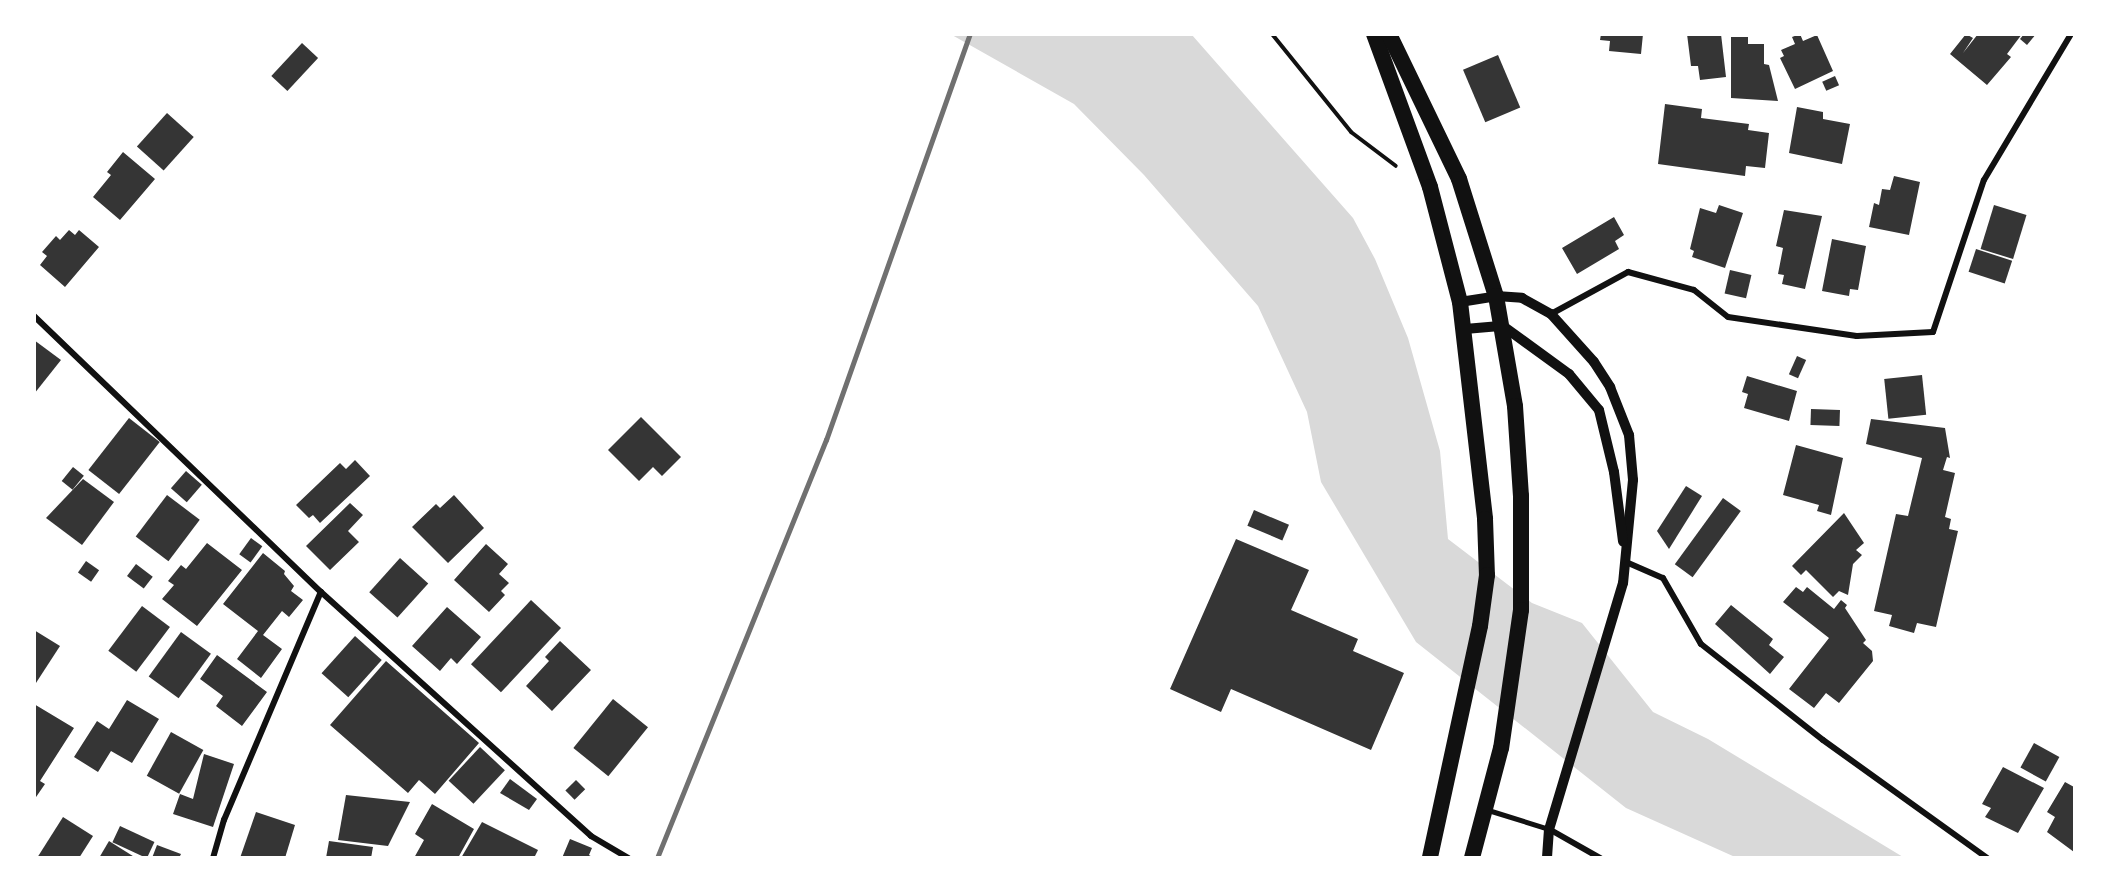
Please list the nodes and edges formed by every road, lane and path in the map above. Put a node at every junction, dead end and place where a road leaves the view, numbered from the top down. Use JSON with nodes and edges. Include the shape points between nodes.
{"nodes":[{"id":1,"x":1272,"y":34,"type":"edge"},
{"id":2,"x":1374,"y":34,"type":"edge"},
{"id":3,"x":1389,"y":34,"type":"edge"},
{"id":4,"x":2071,"y":34,"type":"edge"},
{"id":5,"x":1430,"y":187,"type":"junction"},
{"id":6,"x":1496,"y":296,"type":"junction"},
{"id":7,"x":1460,"y":302,"type":"junction"},
{"id":8,"x":1551,"y":314,"type":"junction"},
{"id":9,"x":34,"y":316,"type":"edge"},
{"id":10,"x":1503,"y":326,"type":"junction"},
{"id":11,"x":1465,"y":329,"type":"junction"},
{"id":12,"x":1626,"y":562,"type":"junction"},
{"id":13,"x":321,"y":592,"type":"junction"},
{"id":14,"x":1485,"y":809,"type":"junction"},
{"id":15,"x":1549,"y":829,"type":"junction"},
{"id":16,"x":213,"y":858,"type":"edge"},
{"id":17,"x":628,"y":858,"type":"edge"},
{"id":18,"x":1430,"y":858,"type":"edge"},
{"id":19,"x":1472,"y":858,"type":"edge"},
{"id":20,"x":1546,"y":858,"type":"edge"},
{"id":21,"x":1600,"y":858,"type":"edge"},
{"id":22,"x":1988,"y":858,"type":"edge"}],
"edges":[{"from":1,"to":5,"type":"path","via":[[1351,132]]},
{"from":2,"to":5,"type":"highway"},
{"from":3,"to":6,"type":"highway","via":[[1459,179]]},
{"from":4,"to":8,"type":"street","via":[[1984,180],[1933,332],[1857,336],[1728,317],[1694,290],[1628,272]]},
{"from":5,"to":7,"type":"highway"},
{"from":6,"to":7,"type":"street"},
{"from":6,"to":8,"type":"street","via":[[1522,298]]},
{"from":6,"to":10,"type":"highway"},
{"from":7,"to":11,"type":"highway"},
{"from":8,"to":12,"type":"street","via":[[1594,362],[1610,387],[1629,435],[1633,480]]},
{"from":9,"to":13,"type":"street"},
{"from":10,"to":11,"type":"street"},
{"from":10,"to":12,"type":"street","via":[[1569,374],[1599,410],[1614,472]]},
{"from":10,"to":14,"type":"highway","via":[[1515,406],[1521,496],[1521,610],[1500,748]]},
{"from":11,"to":18,"type":"highway","via":[[1487,575],[1461,724]]},
{"from":12,"to":15,"type":"street"},
{"from":12,"to":22,"type":"street","via":[[1663,578],[1701,644],[1823,740]]},
{"from":13,"to":16,"type":"street","via":[[224,820]]},
{"from":13,"to":17,"type":"street","via":[[591,836]]},
{"from":14,"to":15,"type":"street"},
{"from":14,"to":19,"type":"highway"},
{"from":15,"to":20,"type":"street"},
{"from":15,"to":21,"type":"street"}]}
